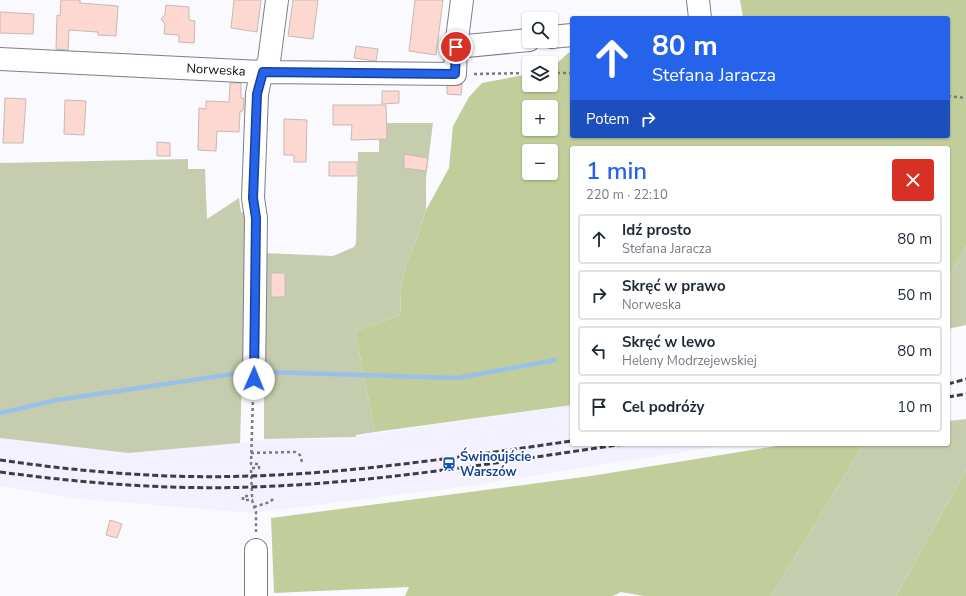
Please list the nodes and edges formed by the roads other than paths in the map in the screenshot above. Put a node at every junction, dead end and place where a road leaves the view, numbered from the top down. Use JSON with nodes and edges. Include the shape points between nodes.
{"nodes":[{"id":1,"x":277,"y":0,"type":"edge"},
{"id":2,"x":462,"y":0,"type":"edge"},
{"id":3,"x":698,"y":0,"type":"edge"},
{"id":4,"x":700,"y":16,"type":"edge"},
{"id":5,"x":570,"y":35,"type":"edge"},
{"id":6,"x":558,"y":36,"type":"edge"},
{"id":7,"x":522,"y":41,"type":"edge"},
{"id":8,"x":456,"y":47,"type":"junction"},
{"id":9,"x":0,"y":59,"type":"edge"},
{"id":10,"x":263,"y":72,"type":"junction"},
{"id":11,"x":254,"y":379,"type":"road end"},
{"id":12,"x":256,"y":550,"type":"dead end"},
{"id":13,"x":256,"y":596,"type":"edge"}],
"edges":[{"from":1,"to":10,"type":"street","via":[[269,60]]},
{"from":2,"to":8,"type":"street"},
{"from":3,"to":4,"type":"street"},
{"from":5,"to":6,"type":"street"},
{"from":7,"to":8,"type":"street"},
{"from":8,"to":10,"type":"street","name":"Norweska","via":[[455,74]]},
{"from":9,"to":10,"type":"street","name":"Norweska"},
{"from":10,"to":11,"type":"street","via":[[257,94],[253,198],[256,218]]},
{"from":12,"to":13,"type":"street"}]}
